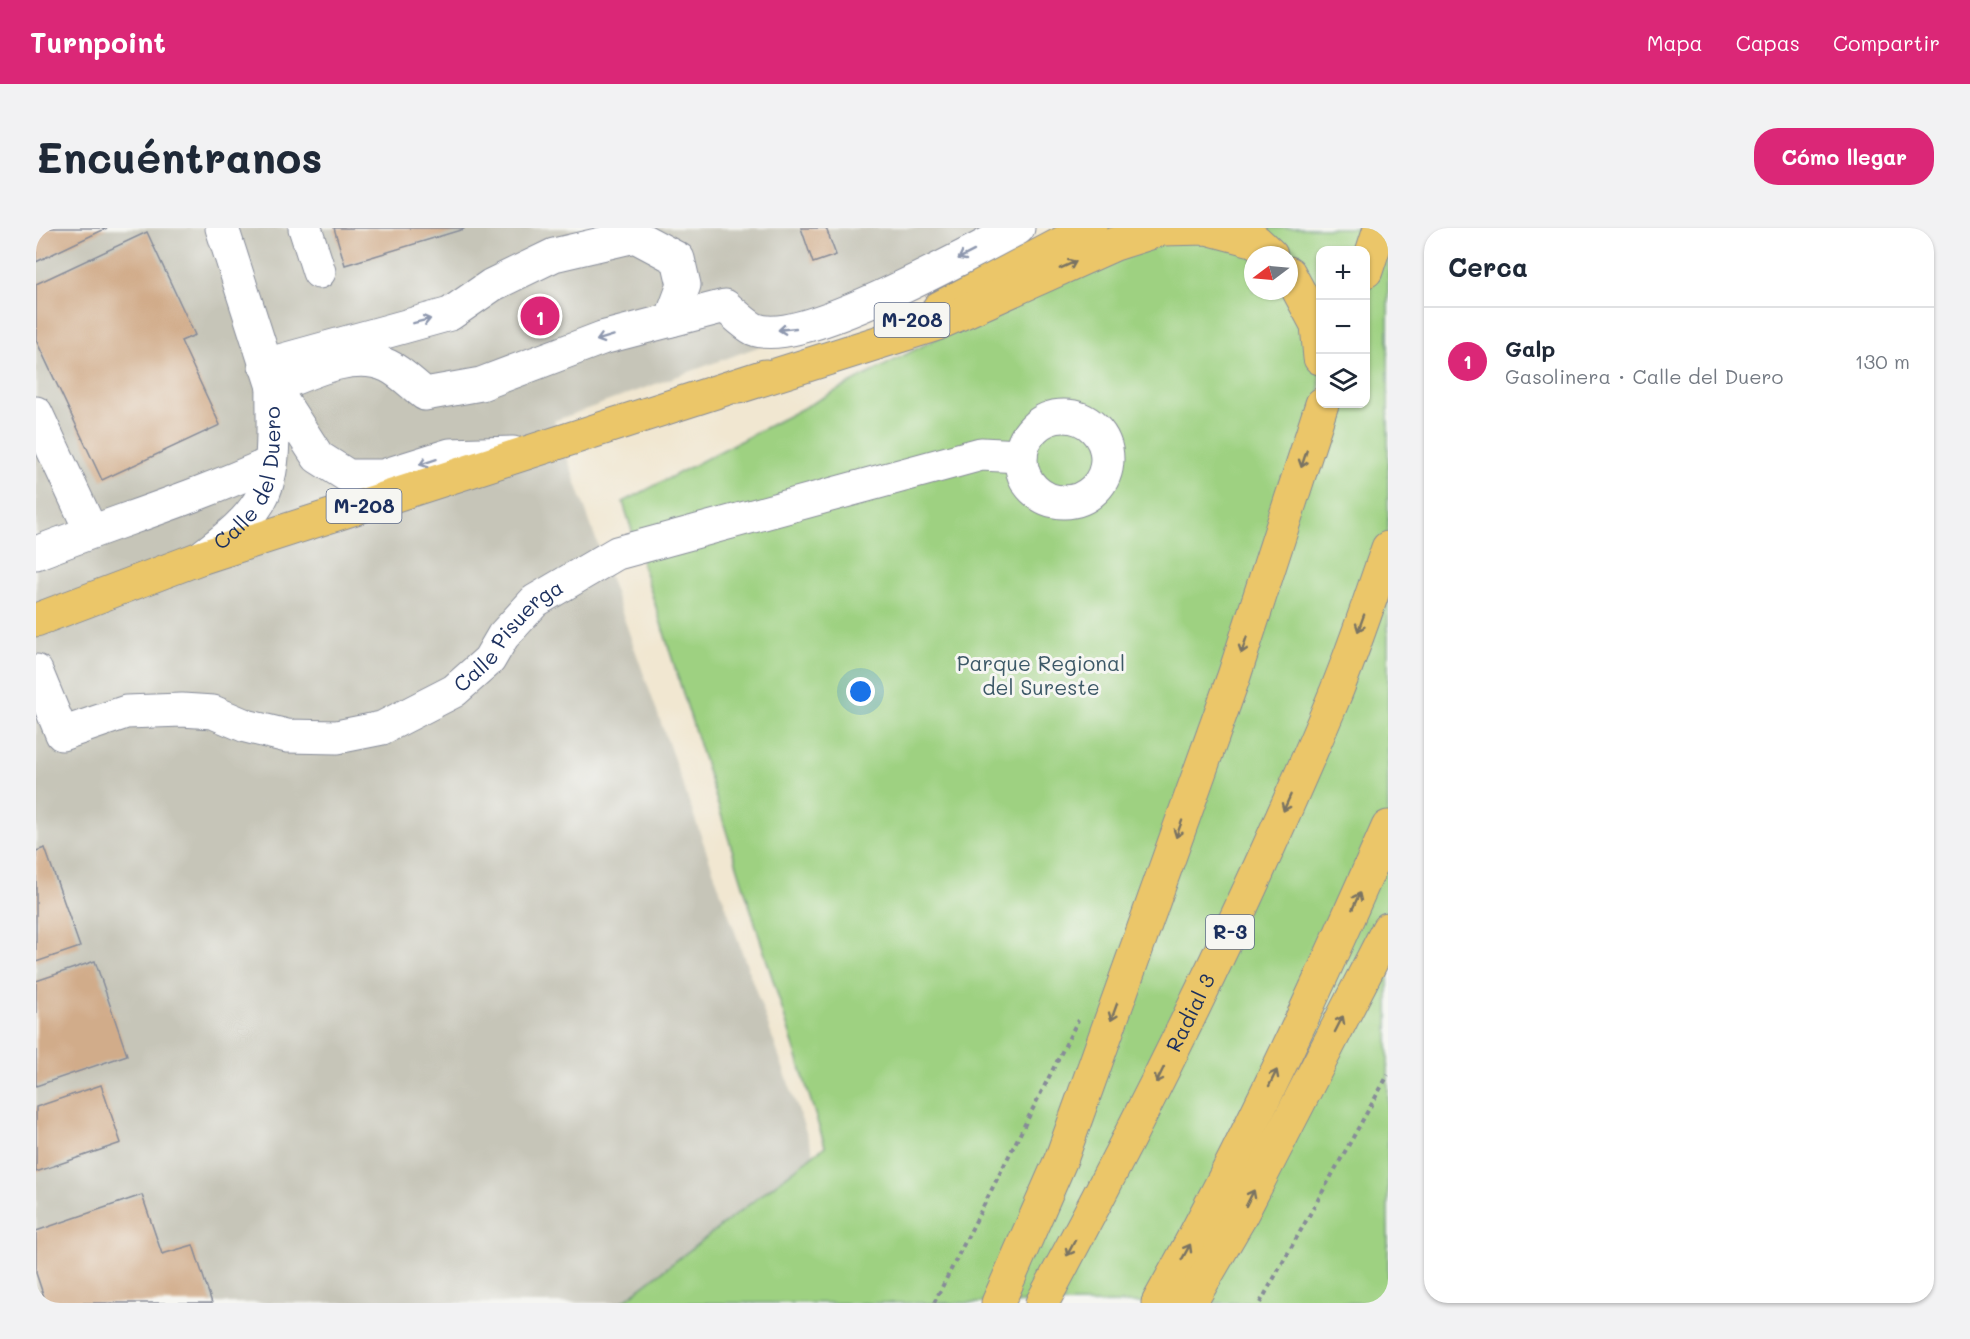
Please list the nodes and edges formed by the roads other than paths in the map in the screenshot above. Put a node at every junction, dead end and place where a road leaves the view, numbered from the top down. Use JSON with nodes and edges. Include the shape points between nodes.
{"nodes":[{"id":1,"x":222,"y":228,"type":"edge"},
{"id":2,"x":305,"y":228,"type":"edge"},
{"id":3,"x":1018,"y":228,"type":"edge"},
{"id":4,"x":1380,"y":228,"type":"edge"},
{"id":5,"x":1086,"y":230,"type":"edge"},
{"id":6,"x":1261,"y":246,"type":"edge"},
{"id":7,"x":1370,"y":257,"type":"edge"},
{"id":8,"x":319,"y":272,"type":"dead end"},
{"id":9,"x":1298,"y":290,"type":"edge"},
{"id":10,"x":671,"y":320,"type":"junction"},
{"id":11,"x":377,"y":333,"type":"junction"},
{"id":12,"x":1320,"y":354,"type":"edge"},
{"id":13,"x":388,"y":366,"type":"junction"},
{"id":14,"x":269,"y":376,"type":"junction"},
{"id":15,"x":738,"y":387,"type":"junction"},
{"id":16,"x":1321,"y":408,"type":"edge"},
{"id":17,"x":36,"y":413,"type":"edge"},
{"id":18,"x":528,"y":453,"type":"junction"},
{"id":19,"x":1022,"y":456,"type":"dead end"},
{"id":20,"x":271,"y":463,"type":"junction"},
{"id":21,"x":92,"y":531,"type":"junction"},
{"id":22,"x":1388,"y":548,"type":"edge"},
{"id":23,"x":36,"y":553,"type":"edge"},
{"id":24,"x":200,"y":558,"type":"junction"},
{"id":25,"x":36,"y":620,"type":"edge"},
{"id":26,"x":36,"y":671,"type":"edge"},
{"id":27,"x":1388,"y":827,"type":"edge"},
{"id":28,"x":1388,"y":929,"type":"edge"},
{"id":29,"x":998,"y":1303,"type":"edge"},
{"id":30,"x":1042,"y":1303,"type":"edge"},
{"id":31,"x":1158,"y":1303,"type":"edge"},
{"id":32,"x":1190,"y":1303,"type":"edge"}],
"edges":[{"from":1,"to":14,"type":"street","name":"Calle del Duero"},
{"from":2,"to":8,"type":"street"},
{"from":3,"to":10,"type":"street","one_way":true,"via":[[848,312],[789,330],[755,330],[725,306]]},
{"from":4,"to":7,"type":"main road"},
{"from":5,"to":15,"type":"main road","number":"M-208","via":[[933,312]]},
{"from":15,"to":6,"type":"main road","one_way":true,"via":[[937,324],[1115,244],[1162,229],[1207,228],[1256,241]]},
{"from":9,"to":12,"type":"main road","via":[[1317,325]]},
{"from":11,"to":10,"type":"street","one_way":true,"via":[[450,314],[492,285],[554,255],[635,236],[678,259],[684,285]]},
{"from":10,"to":13,"type":"street","one_way":true,"via":[[602,338],[481,384],[425,394]]},
{"from":11,"to":13,"type":"street"},
{"from":11,"to":14,"type":"street"},
{"from":13,"to":14,"type":"street","via":[[356,360]]},
{"from":18,"to":14,"type":"street","name":"Calle del Duero","one_way":true,"via":[[450,455],[383,476],[348,476],[318,457]]},
{"from":14,"to":20,"type":"street","name":"Calle del Duero"},
{"from":15,"to":18,"type":"main road","number":"M-208"},
{"from":16,"to":29,"type":"main road","one_way":true,"via":[[1234,676],[1070,1135]]},
{"from":17,"to":21,"type":"street"},
{"from":18,"to":24,"type":"main road","number":"M-208"},
{"from":19,"to":26,"type":"street","name":"Calle Pisuerga","via":[[981,454],[617,553],[535,601],[503,636],[489,660],[454,691],[382,728],[337,737],[287,736],[246,726],[213,712],[182,710],[126,712],[62,734]]},
{"from":20,"to":21,"type":"street","via":[[226,484]]},
{"from":20,"to":24,"type":"street","name":"Calle del Duero","via":[[259,502],[234,532]]},
{"from":21,"to":23,"type":"street"},
{"from":22,"to":30,"type":"main road","name":"Radial 3","number":"R-3","one_way":true,"via":[[1333,700],[1225,942],[1114,1171]]},
{"from":24,"to":25,"type":"main road","number":"M-208"},
{"from":31,"to":27,"type":"main road","one_way":true,"via":[[1211,1207],[1324,972]]},
{"from":32,"to":28,"type":"main road","one_way":true,"via":[[1239,1219]]}]}
